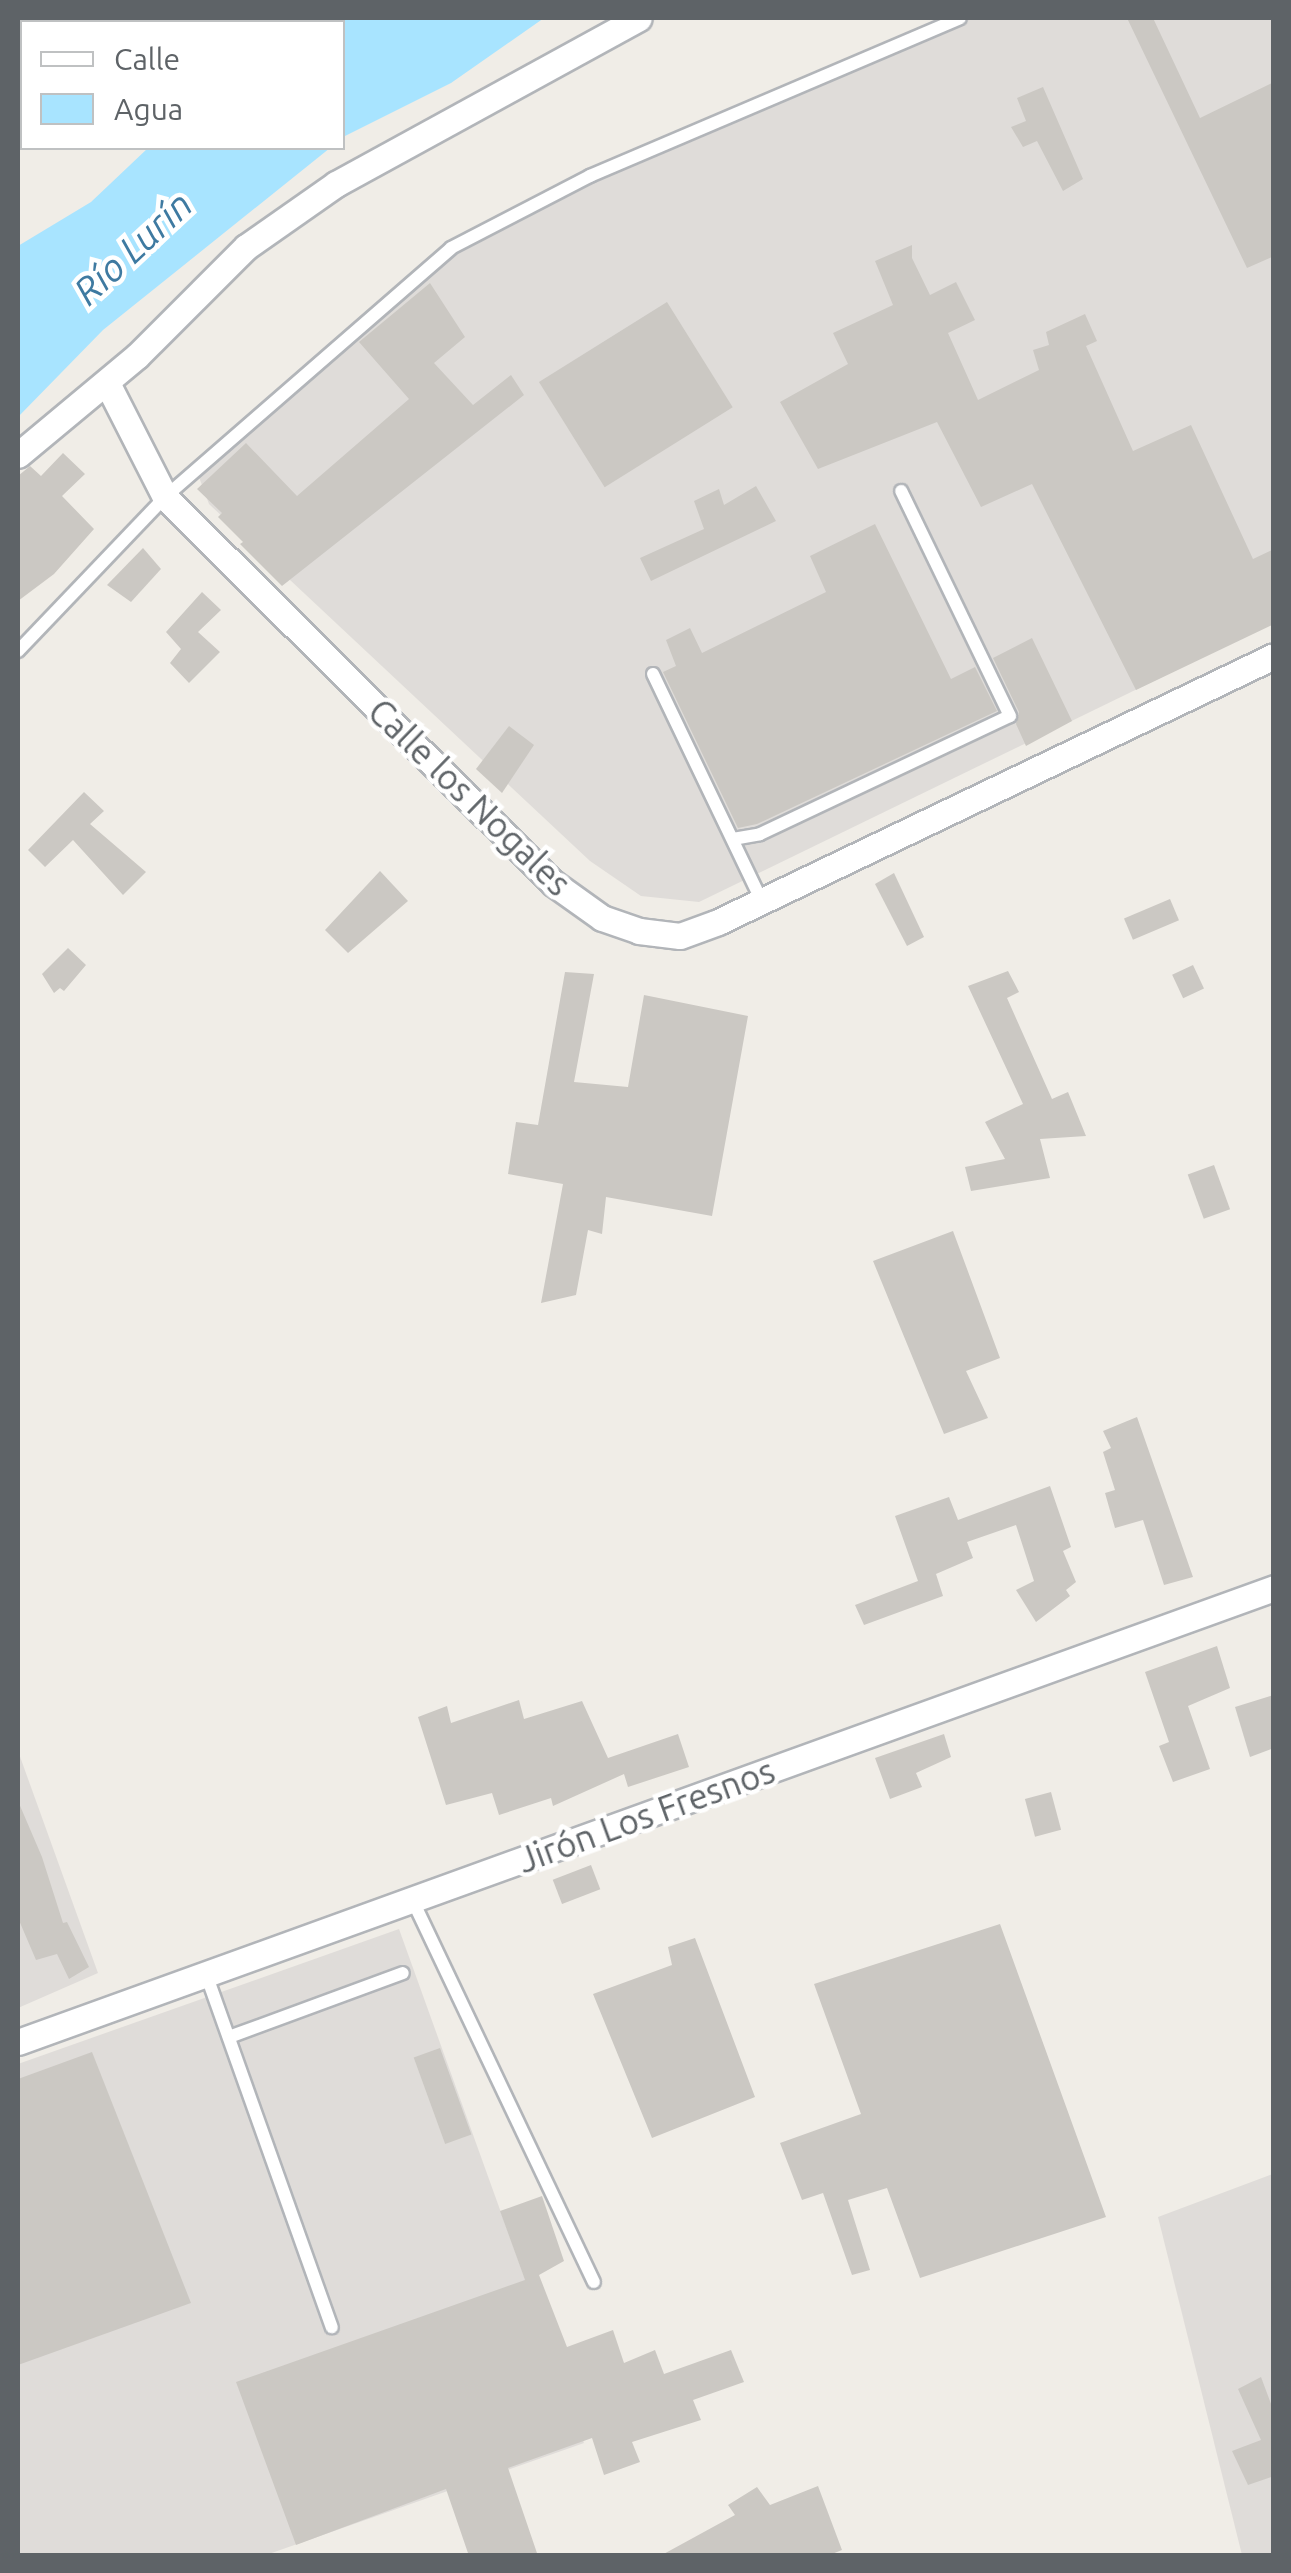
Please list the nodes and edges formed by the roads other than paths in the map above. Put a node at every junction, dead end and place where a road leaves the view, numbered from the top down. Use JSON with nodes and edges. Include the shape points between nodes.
{"nodes":[{"id":1,"x":639,"y":18,"type":"edge"},
{"id":2,"x":960,"y":18,"type":"edge"},
{"id":3,"x":107,"y":383,"type":"junction"},
{"id":4,"x":18,"y":455,"type":"edge"},
{"id":5,"x":901,"y":490,"type":"dead end"},
{"id":6,"x":165,"y":497,"type":"junction"},
{"id":7,"x":18,"y":651,"type":"edge"},
{"id":8,"x":1274,"y":656,"type":"edge"},
{"id":9,"x":652,"y":674,"type":"dead end"},
{"id":10,"x":733,"y":839,"type":"junction"},
{"id":11,"x":762,"y":901,"type":"junction"},
{"id":12,"x":1274,"y":1588,"type":"edge"},
{"id":13,"x":412,"y":1900,"type":"junction"},
{"id":14,"x":403,"y":1973,"type":"dead end"},
{"id":15,"x":206,"y":1974,"type":"junction"},
{"id":16,"x":229,"y":2037,"type":"junction"},
{"id":17,"x":18,"y":2042,"type":"edge"},
{"id":18,"x":594,"y":2282,"type":"dead end"},
{"id":19,"x":332,"y":2327,"type":"dead end"}],
"edges":[{"from":1,"to":3,"type":"street","via":[[336,184],[246,247]]},
{"from":2,"to":6,"type":"lane","via":[[590,176],[451,248]]},
{"from":3,"to":4,"type":"street"},
{"from":3,"to":6,"type":"street","name":"Calle los Nogales"},
{"from":5,"to":10,"type":"lane","via":[[1010,716],[760,834]]},
{"from":6,"to":7,"type":"lane"},
{"from":6,"to":11,"type":"street","name":"Calle los Nogales","via":[[553,883],[602,918],[639,932],[680,936]]},
{"from":8,"to":11,"type":"street","name":"Calle los Nogales"},
{"from":9,"to":10,"type":"lane"},
{"from":10,"to":11,"type":"lane"},
{"from":12,"to":13,"type":"street","name":"Jirón Los Fresnos"},
{"from":13,"to":15,"type":"street","name":"Jirón Los Fresnos"},
{"from":13,"to":18,"type":"lane"},
{"from":14,"to":16,"type":"lane"},
{"from":15,"to":16,"type":"lane"},
{"from":15,"to":17,"type":"street","name":"Jirón Los Fresnos"},
{"from":16,"to":19,"type":"lane"}]}
